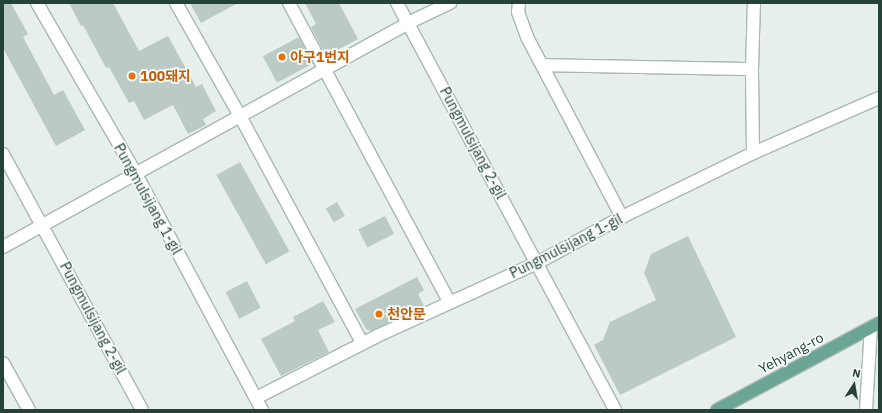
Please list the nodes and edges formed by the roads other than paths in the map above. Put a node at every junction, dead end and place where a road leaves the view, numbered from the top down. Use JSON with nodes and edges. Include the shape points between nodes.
{"nodes":[{"id":1,"x":37,"y":3,"type":"edge"},
{"id":2,"x":176,"y":3,"type":"edge"},
{"id":3,"x":288,"y":3,"type":"edge"},
{"id":4,"x":397,"y":3,"type":"edge"},
{"id":5,"x":450,"y":3,"type":"edge"},
{"id":6,"x":519,"y":3,"type":"edge"},
{"id":7,"x":754,"y":3,"type":"edge"},
{"id":8,"x":408,"y":23,"type":"junction"},
{"id":9,"x":542,"y":65,"type":"junction"},
{"id":10,"x":325,"y":69,"type":"junction"},
{"id":11,"x":752,"y":69,"type":"junction"},
{"id":12,"x":879,"y":98,"type":"edge"},
{"id":13,"x":240,"y":116,"type":"junction"},
{"id":14,"x":753,"y":153,"type":"junction"},
{"id":15,"x":3,"y":154,"type":"edge"},
{"id":16,"x":136,"y":174,"type":"junction"},
{"id":17,"x":622,"y":217,"type":"junction"},
{"id":18,"x":43,"y":225,"type":"junction"},
{"id":19,"x":3,"y":247,"type":"edge"},
{"id":20,"x":537,"y":263,"type":"junction"},
{"id":21,"x":450,"y":303,"type":"junction"},
{"id":22,"x":875,"y":325,"type":"edge"},
{"id":23,"x":362,"y":343,"type":"junction"},
{"id":24,"x":3,"y":363,"type":"edge"},
{"id":25,"x":256,"y":398,"type":"junction"},
{"id":26,"x":29,"y":410,"type":"edge"},
{"id":27,"x":142,"y":410,"type":"edge"},
{"id":28,"x":262,"y":410,"type":"edge"},
{"id":29,"x":615,"y":410,"type":"edge"},
{"id":30,"x":717,"y":410,"type":"edge"},
{"id":31,"x":866,"y":410,"type":"edge"}],
"edges":[{"from":1,"to":16,"type":"street","name":"Pungmulsijang 1-gil"},
{"from":2,"to":13,"type":"street"},
{"from":3,"to":10,"type":"street"},
{"from":4,"to":8,"type":"street","name":"Pungmulsijang 2-gil"},
{"from":5,"to":8,"type":"street"},
{"from":6,"to":9,"type":"street","via":[[518,12],[527,37]]},
{"from":7,"to":11,"type":"street"},
{"from":8,"to":10,"type":"street"},
{"from":8,"to":20,"type":"street","name":"Pungmulsijang 2-gil"},
{"from":9,"to":11,"type":"street"},
{"from":9,"to":17,"type":"street"},
{"from":10,"to":13,"type":"street"},
{"from":10,"to":21,"type":"street"},
{"from":11,"to":14,"type":"street"},
{"from":12,"to":14,"type":"street","name":"Pungmulsijang 1-gil"},
{"from":13,"to":16,"type":"street"},
{"from":13,"to":23,"type":"street"},
{"from":14,"to":17,"type":"street","name":"Pungmulsijang 1-gil"},
{"from":15,"to":18,"type":"street","name":"Pungmulsijang 2-gil"},
{"from":16,"to":18,"type":"street"},
{"from":16,"to":25,"type":"street","name":"Pungmulsijang 1-gil"},
{"from":17,"to":20,"type":"street","name":"Pungmulsijang 1-gil"},
{"from":18,"to":19,"type":"street"},
{"from":18,"to":27,"type":"street","name":"Pungmulsijang 2-gil"},
{"from":20,"to":21,"type":"street","name":"Pungmulsijang 1-gil"},
{"from":20,"to":29,"type":"street","name":"Pungmulsijang 2-gil"},
{"from":21,"to":23,"type":"street","name":"Pungmulsijang 1-gil"},
{"from":22,"to":30,"type":"main road","name":"Yehyang-ro"},
{"from":22,"to":31,"type":"street"},
{"from":23,"to":25,"type":"street","name":"Pungmulsijang 1-gil"},
{"from":24,"to":26,"type":"street"},
{"from":25,"to":28,"type":"street","name":"Pungmulsijang 1-gil"}]}
